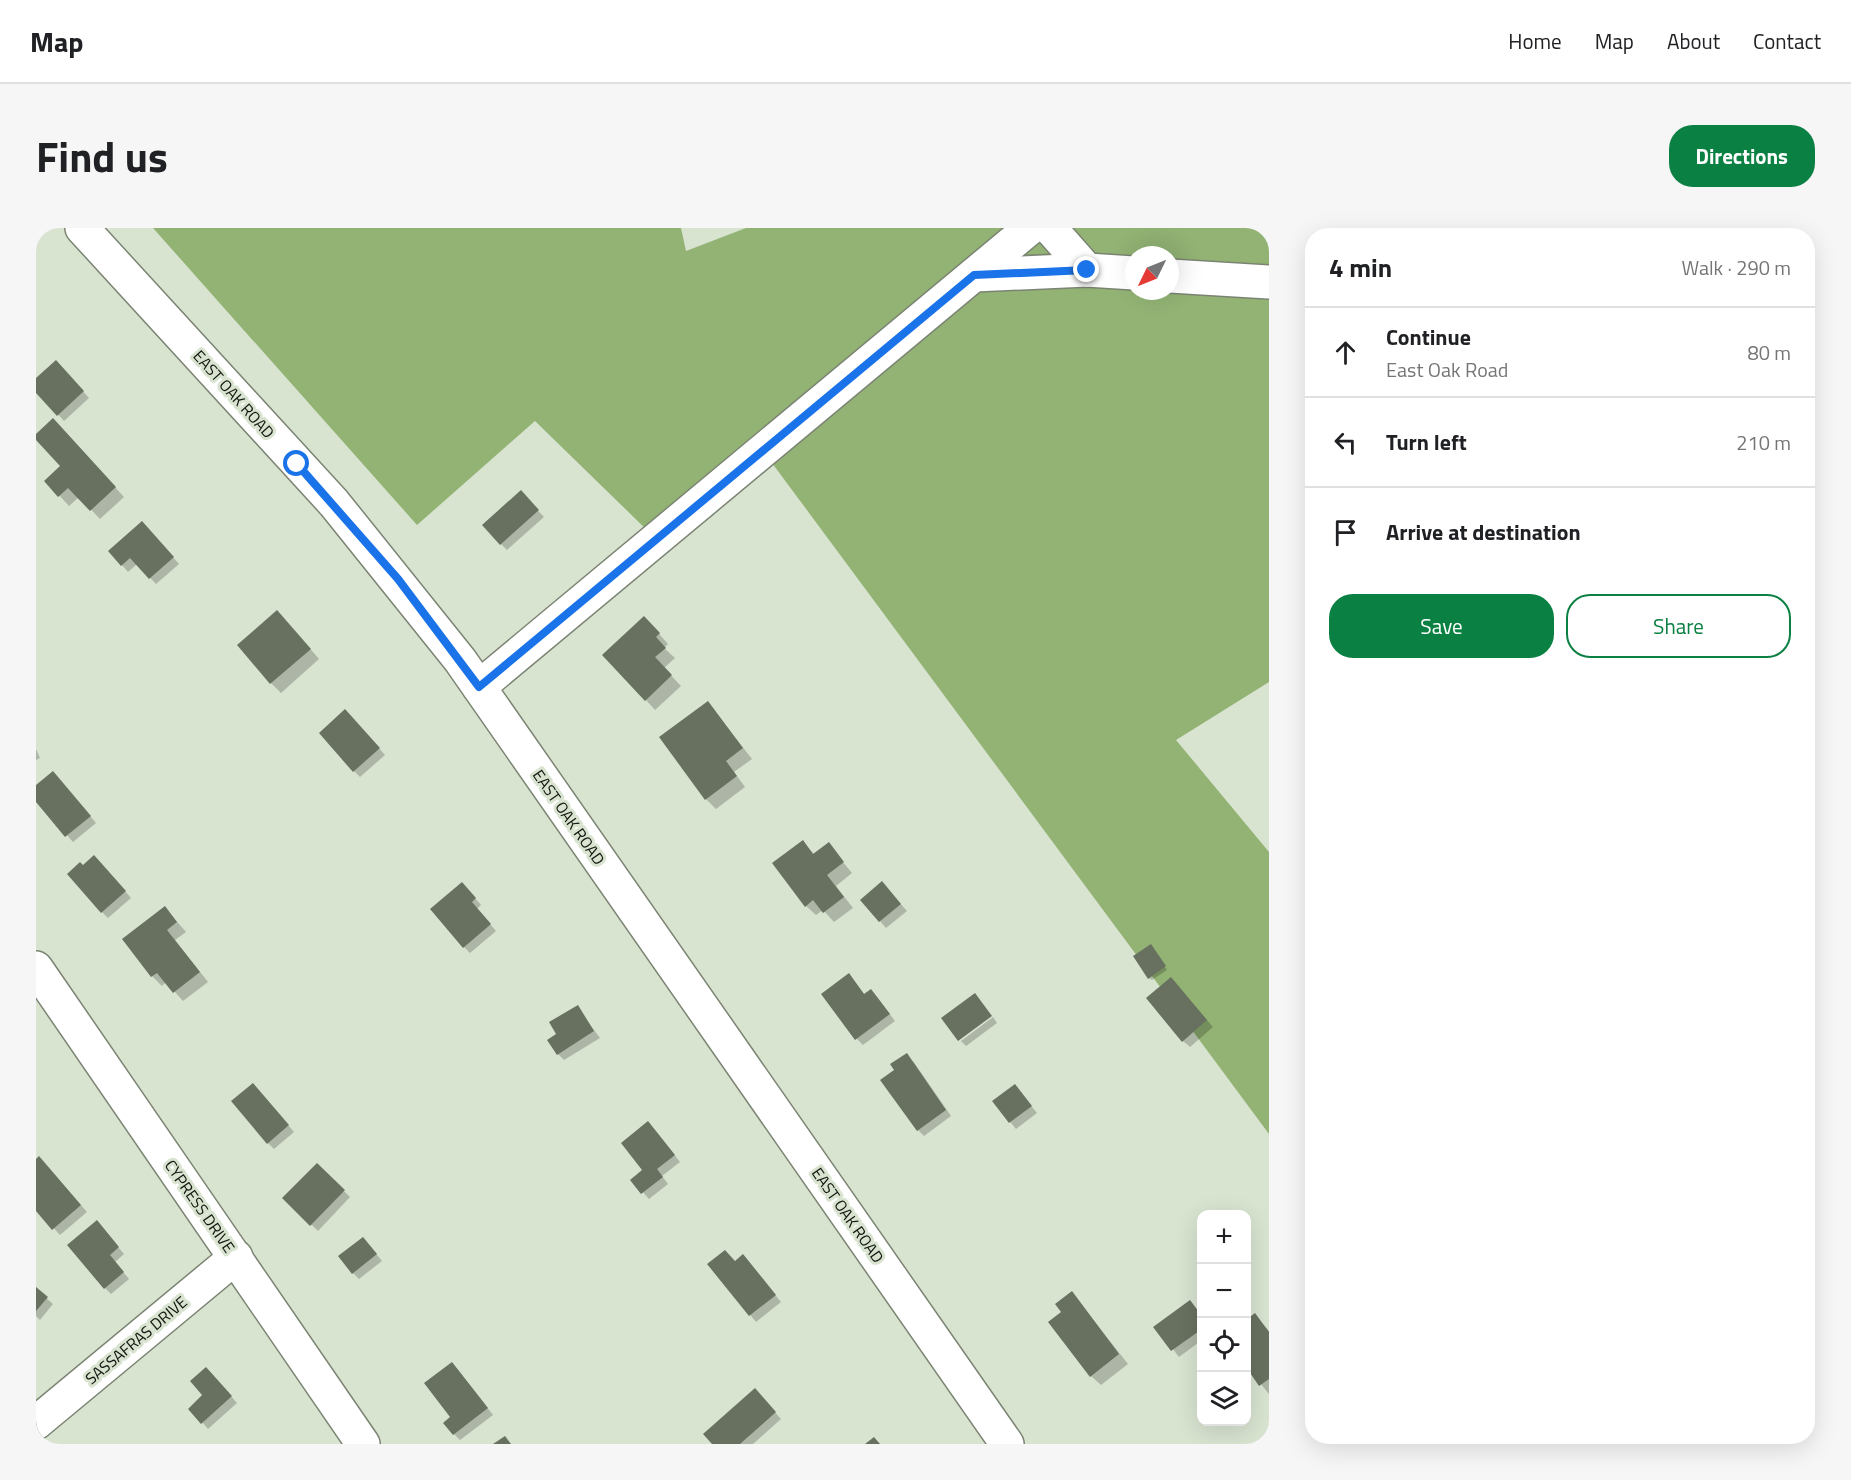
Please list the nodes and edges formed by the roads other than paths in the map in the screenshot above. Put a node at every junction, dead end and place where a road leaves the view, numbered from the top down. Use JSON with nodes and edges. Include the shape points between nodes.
{"nodes":[{"id":1,"x":82,"y":228,"type":"edge"},
{"id":2,"x":1030,"y":228,"type":"edge"},
{"id":3,"x":1050,"y":228,"type":"edge"},
{"id":4,"x":1087,"y":270,"type":"junction"},
{"id":5,"x":1125,"y":272,"type":"edge"},
{"id":6,"x":974,"y":275,"type":"junction"},
{"id":7,"x":1179,"y":277,"type":"edge"},
{"id":8,"x":1269,"y":282,"type":"edge"},
{"id":9,"x":479,"y":687,"type":"junction"},
{"id":10,"x":36,"y":968,"type":"edge"},
{"id":11,"x":236,"y":1257,"type":"junction"},
{"id":12,"x":36,"y":1423,"type":"edge"},
{"id":13,"x":363,"y":1444,"type":"edge"},
{"id":14,"x":1007,"y":1444,"type":"edge"}],
"edges":[{"from":1,"to":9,"type":"street","name":"EAST OAK ROAD","via":[[333,503],[398,579]]},
{"from":2,"to":6,"type":"street"},
{"from":3,"to":4,"type":"street"},
{"from":4,"to":5,"type":"street"},
{"from":4,"to":6,"type":"street"},
{"from":6,"to":9,"type":"street"},
{"from":7,"to":8,"type":"street"},
{"from":9,"to":14,"type":"street","name":"EAST OAK ROAD"},
{"from":10,"to":11,"type":"street","name":"CYPRESS DRIVE"},
{"from":11,"to":12,"type":"street","name":"SASSAFRAS DRIVE"},
{"from":11,"to":13,"type":"street","name":"CYPRESS DRIVE"}]}
